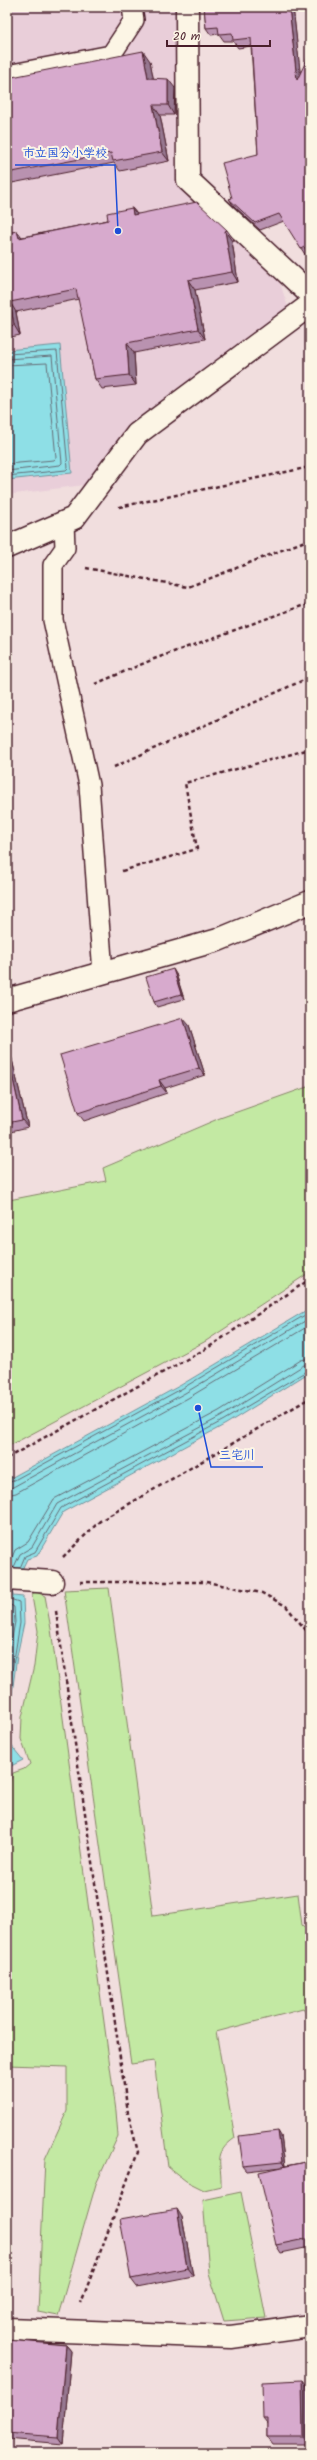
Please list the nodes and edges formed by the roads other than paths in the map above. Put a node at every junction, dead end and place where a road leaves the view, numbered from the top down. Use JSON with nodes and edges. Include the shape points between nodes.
{"nodes":[{"id":1,"x":132,"y":7,"type":"edge"},
{"id":2,"x":187,"y":7,"type":"edge"},
{"id":3,"x":7,"y":75,"type":"edge"},
{"id":4,"x":310,"y":294,"type":"edge"},
{"id":5,"x":310,"y":304,"type":"edge"},
{"id":6,"x":69,"y":520,"type":"junction"},
{"id":7,"x":7,"y":547,"type":"edge"},
{"id":8,"x":310,"y":902,"type":"edge"},
{"id":9,"x":103,"y":973,"type":"junction"},
{"id":10,"x":7,"y":1000,"type":"edge"},
{"id":11,"x":7,"y":1579,"type":"edge"},
{"id":12,"x":43,"y":1580,"type":"road end"},
{"id":13,"x":310,"y":2326,"type":"edge"},
{"id":14,"x":7,"y":2329,"type":"edge"}],
"edges":[{"from":1,"to":3,"type":"lane","via":[[134,20],[111,55]]},
{"from":2,"to":4,"type":"street","via":[[188,180]]},
{"from":5,"to":6,"type":"street","via":[[137,434]]},
{"from":6,"to":7,"type":"street"},
{"from":6,"to":9,"type":"lane","via":[[65,548],[52,566],[53,620],[88,778]]},
{"from":8,"to":9,"type":"street","via":[[218,940]]},
{"from":9,"to":10,"type":"street"},
{"from":11,"to":12,"type":"street"},
{"from":13,"to":14,"type":"street","via":[[231,2337]]}]}
